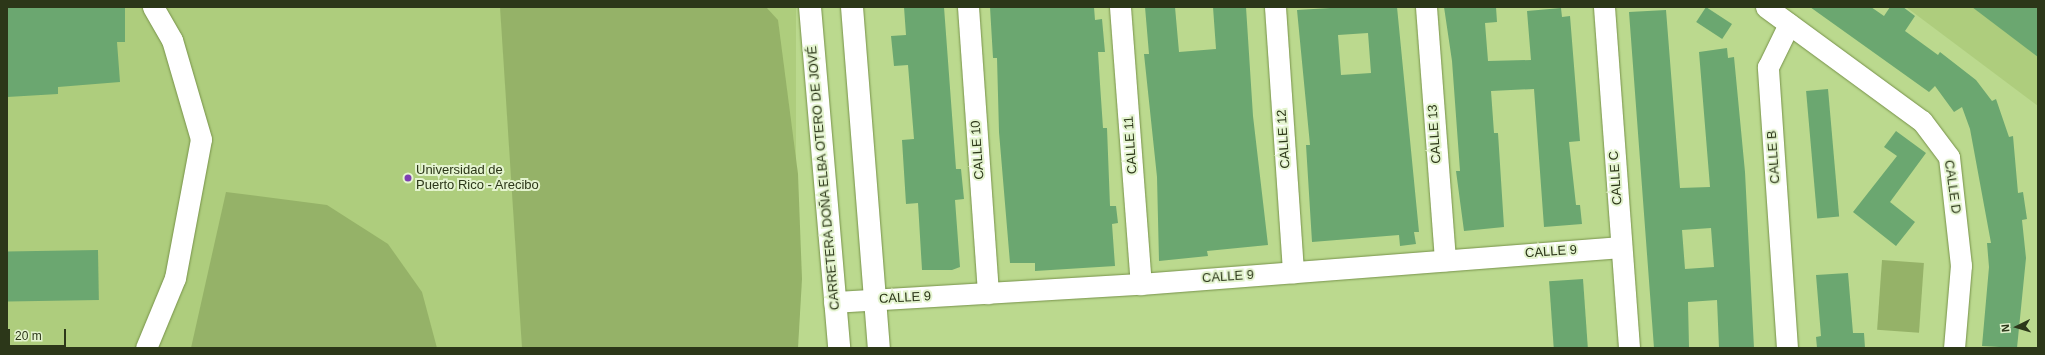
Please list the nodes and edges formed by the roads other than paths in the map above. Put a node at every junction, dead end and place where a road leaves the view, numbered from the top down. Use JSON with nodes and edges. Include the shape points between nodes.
{"nodes":[{"id":1,"x":153,"y":7,"type":"edge"},
{"id":2,"x":810,"y":7,"type":"edge"},
{"id":3,"x":852,"y":7,"type":"edge"},
{"id":4,"x":968,"y":7,"type":"edge"},
{"id":5,"x":1120,"y":7,"type":"edge"},
{"id":6,"x":1275,"y":7,"type":"edge"},
{"id":7,"x":1426,"y":7,"type":"edge"},
{"id":8,"x":1604,"y":7,"type":"edge"},
{"id":9,"x":1766,"y":7,"type":"edge"},
{"id":10,"x":1789,"y":24,"type":"junction"},
{"id":11,"x":1621,"y":247,"type":"junction"},
{"id":12,"x":1445,"y":260,"type":"junction"},
{"id":13,"x":1294,"y":272,"type":"junction"},
{"id":14,"x":1141,"y":284,"type":"junction"},
{"id":15,"x":988,"y":294,"type":"junction"},
{"id":16,"x":875,"y":300,"type":"junction"},
{"id":17,"x":834,"y":302,"type":"junction"},
{"id":18,"x":146,"y":348,"type":"edge"},
{"id":19,"x":839,"y":348,"type":"edge"},
{"id":20,"x":879,"y":348,"type":"edge"},
{"id":21,"x":1629,"y":348,"type":"edge"},
{"id":22,"x":1787,"y":348,"type":"edge"},
{"id":23,"x":1954,"y":348,"type":"edge"}],
"edges":[{"from":1,"to":18,"type":"street","via":[[172,40],[201,138],[175,278]]},
{"from":2,"to":17,"type":"street","name":"CARRETERA DOÑA ELBA OTERO DE JOVÉ"},
{"from":3,"to":16,"type":"street"},
{"from":4,"to":15,"type":"street","name":"CALLE 10"},
{"from":5,"to":14,"type":"street","name":"CALLE 11"},
{"from":6,"to":13,"type":"street","name":"CALLE 12"},
{"from":7,"to":12,"type":"street","name":"CALLE 13"},
{"from":8,"to":11,"type":"street","name":"CALLE C"},
{"from":9,"to":10,"type":"street"},
{"from":10,"to":22,"type":"street","name":"CALLE B","via":[[1768,67]]},
{"from":10,"to":23,"type":"street","name":"CALLE D","via":[[1922,122],[1949,157],[1961,265]]},
{"from":11,"to":12,"type":"street","name":"CALLE 9"},
{"from":11,"to":21,"type":"street","name":"CALLE C"},
{"from":12,"to":13,"type":"street","name":"CALLE 9"},
{"from":13,"to":14,"type":"street","name":"CALLE 9"},
{"from":14,"to":15,"type":"street","name":"CALLE 9"},
{"from":15,"to":16,"type":"street","name":"CALLE 9"},
{"from":16,"to":17,"type":"street","name":"CALLE 9"},
{"from":16,"to":20,"type":"street"},
{"from":17,"to":19,"type":"street","name":"CARRETERA DOÑA ELBA OTERO DE JOVÉ"}]}
